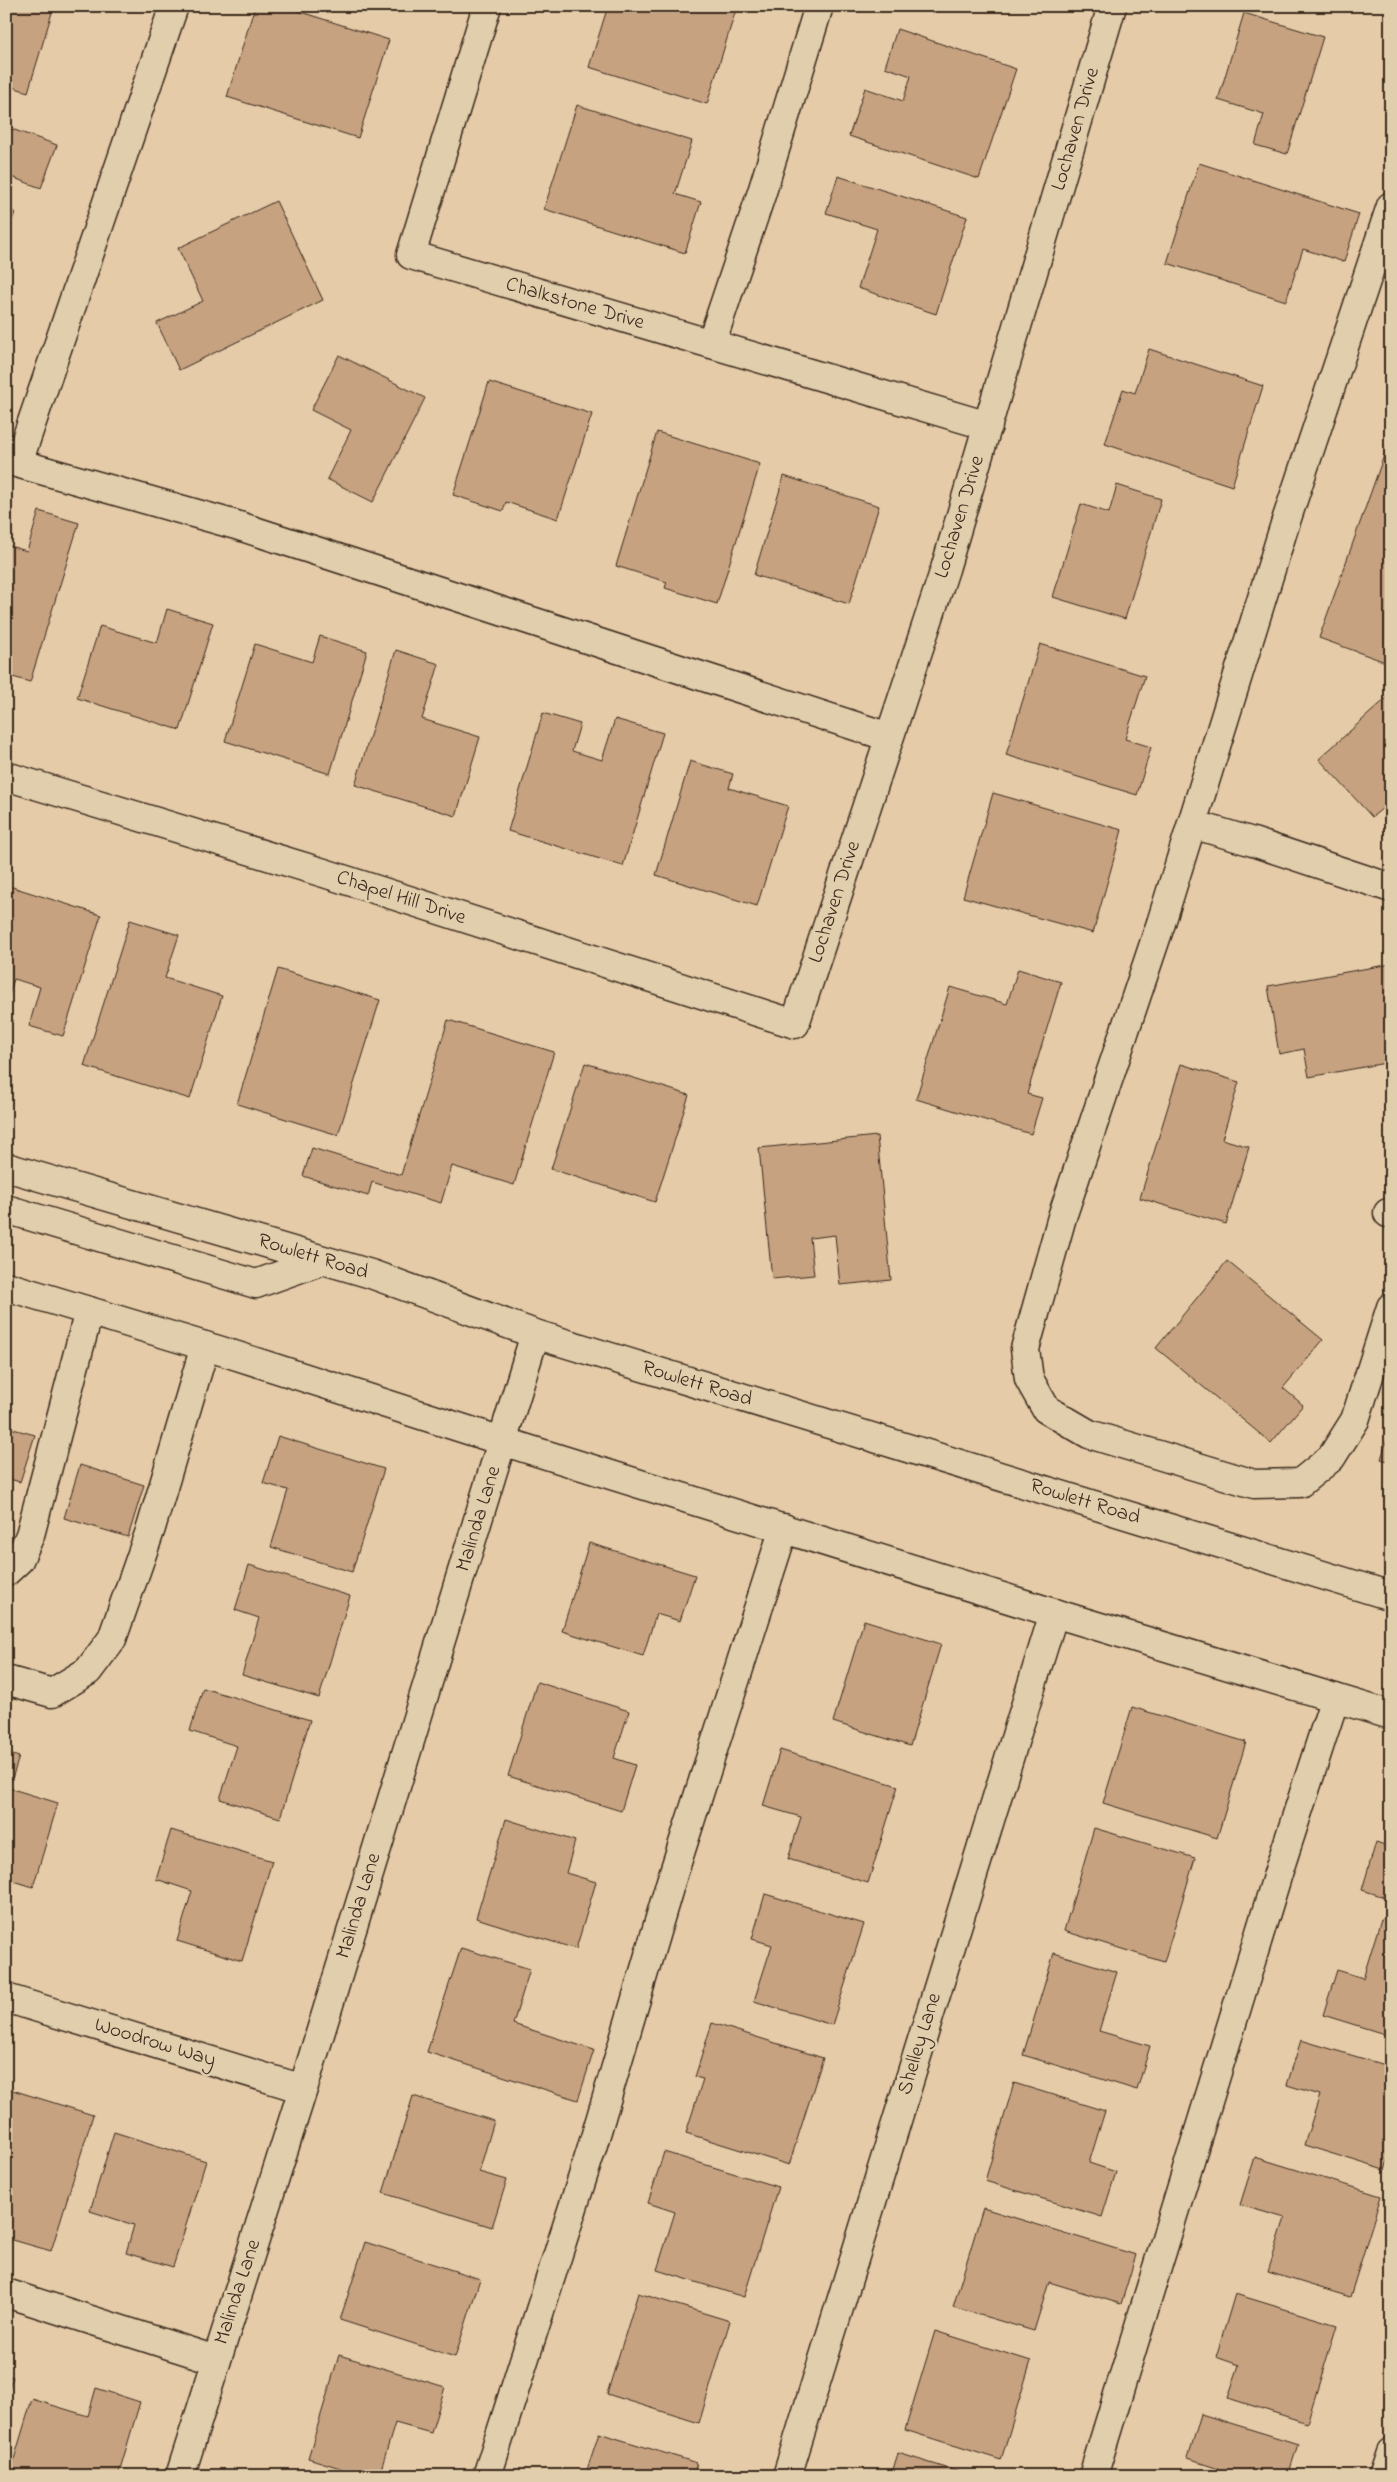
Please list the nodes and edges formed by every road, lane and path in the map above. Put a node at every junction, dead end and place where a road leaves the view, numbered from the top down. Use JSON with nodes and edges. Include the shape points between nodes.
{"nodes":[{"id":1,"x":174,"y":6,"type":"edge"},
{"id":2,"x":487,"y":6,"type":"edge"},
{"id":3,"x":819,"y":6,"type":"edge"},
{"id":4,"x":1112,"y":6,"type":"edge"},
{"id":5,"x":1391,"y":206,"type":"edge"},
{"id":6,"x":1385,"y":246,"type":"edge"},
{"id":7,"x":711,"y":344,"type":"junction"},
{"id":8,"x":988,"y":426,"type":"junction"},
{"id":9,"x":12,"y":462,"type":"edge"},
{"id":10,"x":889,"y":737,"type":"junction"},
{"id":11,"x":6,"y":776,"type":"edge"},
{"id":12,"x":1192,"y":824,"type":"junction"},
{"id":13,"x":1391,"y":888,"type":"edge"},
{"id":14,"x":794,"y":1024,"type":"joint"},
{"id":15,"x":6,"y":1167,"type":"edge"},
{"id":16,"x":6,"y":1209,"type":"edge"},
{"id":17,"x":323,"y":1260,"type":"junction"},
{"id":18,"x":6,"y":1286,"type":"edge"},
{"id":19,"x":1391,"y":1307,"type":"edge"},
{"id":20,"x":89,"y":1311,"type":"junction"},
{"id":21,"x":535,"y":1334,"type":"junction"},
{"id":22,"x":205,"y":1346,"type":"junction"},
{"id":23,"x":502,"y":1441,"type":"junction"},
{"id":24,"x":784,"y":1528,"type":"junction"},
{"id":25,"x":6,"y":1572,"type":"edge"},
{"id":26,"x":1391,"y":1596,"type":"edge"},
{"id":27,"x":1054,"y":1612,"type":"junction"},
{"id":28,"x":6,"y":1680,"type":"edge"},
{"id":29,"x":1335,"y":1698,"type":"junction"},
{"id":30,"x":1391,"y":1715,"type":"edge"},
{"id":31,"x":6,"y":1998,"type":"edge"},
{"id":32,"x":303,"y":2089,"type":"junction"},
{"id":33,"x":6,"y":2293,"type":"edge"},
{"id":34,"x":216,"y":2360,"type":"junction"},
{"id":35,"x":1391,"y":2452,"type":"edge"},
{"id":36,"x":180,"y":2476,"type":"edge"},
{"id":37,"x":487,"y":2476,"type":"edge"},
{"id":38,"x":787,"y":2476,"type":"edge"},
{"id":39,"x":1093,"y":2476,"type":"edge"},
{"id":40,"x":1383,"y":2476,"type":"edge"}],
"edges":[{"from":1,"to":9,"type":"street"},
{"from":2,"to":7,"type":"street","name":"Chalkstone Drive","via":[[411,256]]},
{"from":3,"to":7,"type":"street"},
{"from":4,"to":8,"type":"street","name":"Lochaven Drive"},
{"from":5,"to":6,"type":"street"},
{"from":6,"to":12,"type":"street","via":[[1285,524]]},
{"from":7,"to":8,"type":"street","name":"Chalkstone Drive"},
{"from":8,"to":10,"type":"street","name":"Lochaven Drive"},
{"from":9,"to":10,"type":"street","via":[[236,525]]},
{"from":10,"to":14,"type":"street","name":"Lochaven Drive"},
{"from":11,"to":14,"type":"street","name":"Chapel Hill Drive"},
{"from":12,"to":13,"type":"street"},
{"from":12,"to":19,"type":"street","via":[[1062,1217],[1025,1349],[1029,1379],[1046,1409],[1089,1434],[1254,1484],[1300,1484],[1331,1458],[1355,1420]]},
{"from":15,"to":17,"type":"street","name":"Rowlett Road"},
{"from":16,"to":17,"type":"street","via":[[256,1284]]},
{"from":17,"to":21,"type":"street","name":"Rowlett Road","via":[[371,1274]]},
{"from":18,"to":20,"type":"street"},
{"from":20,"to":22,"type":"street"},
{"from":20,"to":25,"type":"street","via":[[30,1535],[19,1560]]},
{"from":21,"to":23,"type":"street","name":"Malinda Lane"},
{"from":21,"to":26,"type":"street","name":"Rowlett Road"},
{"from":22,"to":23,"type":"street"},
{"from":22,"to":28,"type":"street","via":[[151,1528],[112,1639],[88,1671],[52,1693]]},
{"from":23,"to":24,"type":"street"},
{"from":23,"to":32,"type":"street","name":"Malinda Lane"},
{"from":24,"to":27,"type":"street"},
{"from":24,"to":37,"type":"street"},
{"from":27,"to":29,"type":"street"},
{"from":27,"to":38,"type":"street","name":"Shelley Lane"},
{"from":29,"to":30,"type":"street"},
{"from":29,"to":39,"type":"street"},
{"from":31,"to":32,"type":"street","name":"Woodrow Way"},
{"from":32,"to":34,"type":"street","name":"Malinda Lane"},
{"from":33,"to":34,"type":"street"},
{"from":34,"to":36,"type":"street","name":"Malinda Lane"},
{"from":35,"to":40,"type":"street"}]}
